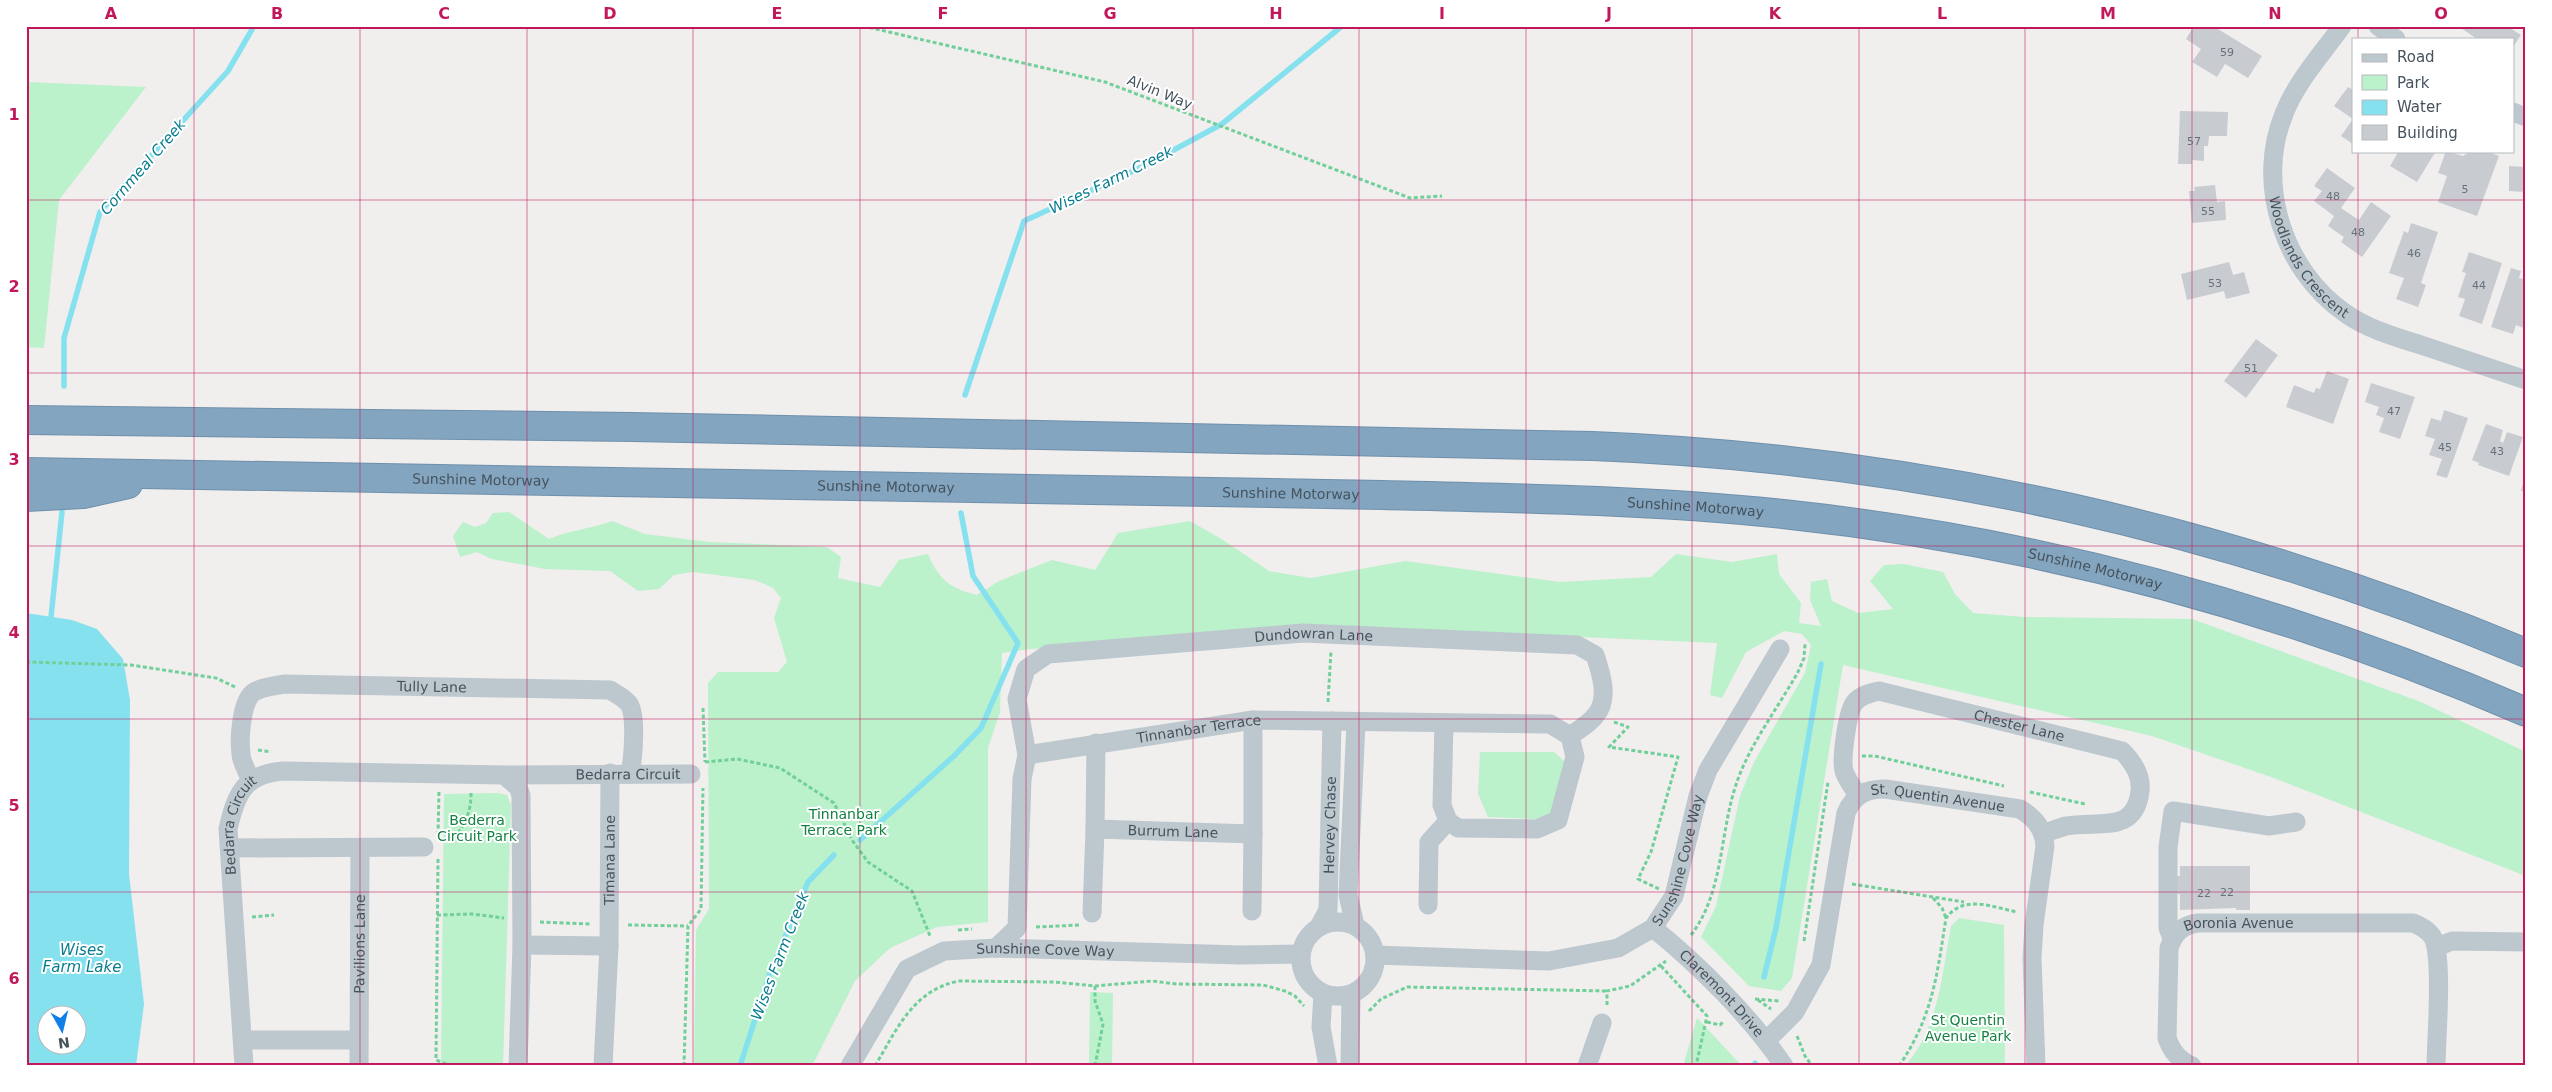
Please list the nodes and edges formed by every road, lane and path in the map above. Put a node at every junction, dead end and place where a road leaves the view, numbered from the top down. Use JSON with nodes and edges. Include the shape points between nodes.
{"nodes":[{"id":1,"x":863,"y":26,"type":"edge"},
{"id":2,"x":2342,"y":26,"type":"edge"},
{"id":3,"x":2378,"y":26,"type":"edge"},
{"id":4,"x":2395,"y":38,"type":"edge"},
{"id":5,"x":2514,"y":112,"type":"edge"},
{"id":6,"x":2526,"y":117,"type":"edge"},
{"id":7,"x":1442,"y":196,"type":"dead end"},
{"id":8,"x":2526,"y":380,"type":"edge"},
{"id":9,"x":26,"y":420,"type":"edge"},
{"id":10,"x":26,"y":472,"type":"edge"},
{"id":11,"x":169,"y":474,"type":"junction"},
{"id":12,"x":26,"y":497,"type":"edge"},
{"id":13,"x":1332,"y":633,"type":"junction"},
{"id":14,"x":1805,"y":644,"type":"dead end"},
{"id":15,"x":1780,"y":649,"type":"dead end"},
{"id":16,"x":2526,"y":653,"type":"edge"},
{"id":17,"x":26,"y":662,"type":"edge"},
{"id":18,"x":255,"y":691,"type":"junction"},
{"id":19,"x":703,"y":708,"type":"dead end"},
{"id":20,"x":2526,"y":712,"type":"edge"},
{"id":21,"x":1597,"y":715,"type":"junction"},
{"id":22,"x":1252,"y":720,"type":"junction"},
{"id":23,"x":1323,"y":721,"type":"junction"},
{"id":24,"x":1356,"y":723,"type":"junction"},
{"id":25,"x":1444,"y":724,"type":"junction"},
{"id":26,"x":1570,"y":736,"type":"junction"},
{"id":27,"x":1096,"y":743,"type":"junction"},
{"id":28,"x":241,"y":746,"type":"junction"},
{"id":29,"x":274,"y":753,"type":"dead end"},
{"id":30,"x":1027,"y":755,"type":"junction"},
{"id":31,"x":1842,"y":762,"type":"junction"},
{"id":32,"x":700,"y":770,"type":"junction"},
{"id":33,"x":439,"y":772,"type":"junction"},
{"id":34,"x":610,"y":773,"type":"junction"},
{"id":35,"x":504,"y":774,"type":"junction"},
{"id":36,"x":630,"y":774,"type":"junction"},
{"id":37,"x":250,"y":780,"type":"junction"},
{"id":38,"x":471,"y":787,"type":"dead end"},
{"id":39,"x":2029,"y":791,"type":"dead end"},
{"id":40,"x":1858,"y":796,"type":"junction"},
{"id":41,"x":2086,"y":804,"type":"dead end"},
{"id":42,"x":2006,"y":807,"type":"junction"},
{"id":43,"x":1448,"y":820,"type":"junction"},
{"id":44,"x":2296,"y":822,"type":"dead end"},
{"id":45,"x":1095,"y":829,"type":"junction"},
{"id":46,"x":2044,"y":833,"type":"junction"},
{"id":47,"x":1253,"y":834,"type":"junction"},
{"id":48,"x":431,"y":843,"type":"junction"},
{"id":49,"x":230,"y":848,"type":"junction"},
{"id":50,"x":360,"y":848,"type":"junction"},
{"id":51,"x":1813,"y":878,"type":"junction"},
{"id":52,"x":1835,"y":881,"type":"junction"},
{"id":53,"x":1674,"y":896,"type":"junction"},
{"id":54,"x":1931,"y":896,"type":"junction"},
{"id":55,"x":2018,"y":902,"type":"dead end"},
{"id":56,"x":1967,"y":903,"type":"junction"},
{"id":57,"x":1428,"y":905,"type":"dead end"},
{"id":58,"x":1252,"y":911,"type":"dead end"},
{"id":59,"x":1092,"y":913,"type":"joint"},
{"id":60,"x":2026,"y":913,"type":"junction"},
{"id":61,"x":437,"y":915,"type":"junction"},
{"id":62,"x":1946,"y":918,"type":"junction"},
{"id":63,"x":522,"y":919,"type":"junction"},
{"id":64,"x":608,"y":925,"type":"junction"},
{"id":65,"x":1320,"y":925,"type":"junction"},
{"id":66,"x":688,"y":926,"type":"junction"},
{"id":67,"x":1355,"y":926,"type":"junction"},
{"id":68,"x":980,"y":928,"type":"dead end"},
{"id":69,"x":1017,"y":928,"type":"junction"},
{"id":70,"x":1653,"y":928,"type":"junction"},
{"id":71,"x":954,"y":931,"type":"dead end"},
{"id":72,"x":938,"y":934,"type":"dead end"},
{"id":73,"x":2172,"y":938,"type":"junction"},
{"id":74,"x":2526,"y":942,"type":"edge"},
{"id":75,"x":1804,"y":943,"type":"dead end"},
{"id":76,"x":522,"y":945,"type":"junction"},
{"id":77,"x":609,"y":946,"type":"junction"},
{"id":78,"x":2437,"y":947,"type":"junction"},
{"id":79,"x":996,"y":948,"type":"junction"},
{"id":80,"x":1679,"y":949,"type":"junction"},
{"id":81,"x":1300,"y":954,"type":"junction"},
{"id":82,"x":1375,"y":955,"type":"junction"},
{"id":83,"x":1661,"y":966,"type":"junction"},
{"id":84,"x":1094,"y":986,"type":"junction"},
{"id":85,"x":1607,"y":991,"type":"junction"},
{"id":86,"x":1323,"y":994,"type":"junction"},
{"id":87,"x":1351,"y":994,"type":"junction"},
{"id":88,"x":1754,"y":998,"type":"dead end"},
{"id":89,"x":1785,"y":998,"type":"dead end"},
{"id":90,"x":1602,"y":1023,"type":"joint"},
{"id":91,"x":1321,"y":1027,"type":"junction"},
{"id":92,"x":1349,"y":1029,"type":"junction"},
{"id":93,"x":243,"y":1040,"type":"junction"},
{"id":94,"x":359,"y":1040,"type":"junction"},
{"id":95,"x":1767,"y":1040,"type":"junction"},
{"id":96,"x":436,"y":1060,"type":"junction"},
{"id":97,"x":244,"y":1066,"type":"edge"},
{"id":98,"x":359,"y":1066,"type":"edge"},
{"id":99,"x":436,"y":1066,"type":"edge"},
{"id":100,"x":451,"y":1066,"type":"edge"},
{"id":101,"x":518,"y":1066,"type":"edge"},
{"id":102,"x":603,"y":1066,"type":"edge"},
{"id":103,"x":684,"y":1066,"type":"edge"},
{"id":104,"x":850,"y":1066,"type":"edge"},
{"id":105,"x":875,"y":1066,"type":"edge"},
{"id":106,"x":1095,"y":1066,"type":"edge"},
{"id":107,"x":1328,"y":1066,"type":"edge"},
{"id":108,"x":1350,"y":1066,"type":"edge"},
{"id":109,"x":1588,"y":1066,"type":"edge"},
{"id":110,"x":1696,"y":1066,"type":"edge"},
{"id":111,"x":1784,"y":1066,"type":"edge"},
{"id":112,"x":1899,"y":1066,"type":"edge"},
{"id":113,"x":2036,"y":1066,"type":"edge"},
{"id":114,"x":2192,"y":1066,"type":"edge"},
{"id":115,"x":2436,"y":1066,"type":"edge"}],
"edges":[{"from":1,"to":7,"type":"path","name":"Alvin Way","via":[[1106,82],[1410,198]]},
{"from":2,"to":8,"type":"street","name":"Woodlands Crescent","via":[[2292,96],[2276,141],[2273,174],[2279,222],[2292,256],[2318,290],[2346,314],[2387,334]]},
{"from":3,"to":4,"type":"street"},
{"from":5,"to":6,"type":"street"},
{"from":9,"to":16,"type":"highway","via":[[632,427],[1593,446],[1677,449],[1790,459],[1950,482],[2070,506],[2212,542],[2343,582]]},
{"from":10,"to":11,"type":"highway","name":"Sunshine Motorway"},
{"from":11,"to":12,"type":"highway","via":[[83,494]]},
{"from":11,"to":20,"type":"highway","name":"Sunshine Motorway","via":[[1506,498],[1640,502],[1784,514],[2030,553],[2155,583],[2241,607],[2416,667]]},
{"from":13,"to":21,"type":"street","name":"Dundowran Lane","via":[[1577,645],[1596,655],[1603,678],[1603,695]]},
{"from":13,"to":23,"type":"path","via":[[1328,705],[1316,704]]},
{"from":13,"to":30,"type":"street","name":"Dundowran Lane","via":[[1048,654],[1026,669],[1017,700]]},
{"from":14,"to":80,"type":"path","via":[[1798,672],[1737,780],[1725,824],[1715,884],[1698,925]]},
{"from":15,"to":53,"type":"street","name":"Sunshine Cove Way","via":[[1708,770],[1698,796]]},
{"from":17,"to":18,"type":"path","via":[[131,665],[216,678],[230,686]]},
{"from":18,"to":28,"type":"street","via":[[245,706]]},
{"from":18,"to":36,"type":"street","name":"Tully Lane","via":[[284,684],[610,690],[629,704],[632,716],[633,760]]},
{"from":19,"to":32,"type":"path"},
{"from":21,"to":26,"type":"street"},
{"from":21,"to":53,"type":"path","via":[[1628,727],[1609,747],[1678,757],[1651,852],[1638,879]]},
{"from":22,"to":23,"type":"street","name":"Tinnanbar Terrace"},
{"from":22,"to":27,"type":"street","name":"Tinnanbar Terrace"},
{"from":22,"to":47,"type":"street"},
{"from":23,"to":24,"type":"street","name":"Tinnanbar Terrace"},
{"from":23,"to":65,"type":"street","name":"Hervey Chase","via":[[1328,910]]},
{"from":24,"to":25,"type":"street","name":"Tinnanbar Terrace"},
{"from":24,"to":67,"type":"street","name":"Hervey Chase","via":[[1348,895]]},
{"from":25,"to":26,"type":"street","name":"Tinnanbar Terrace","via":[[1550,724]]},
{"from":25,"to":43,"type":"street","via":[[1442,805]]},
{"from":26,"to":43,"type":"street","via":[[1575,757],[1558,820],[1537,829],[1458,828]]},
{"from":27,"to":30,"type":"street","name":"Tinnanbar Terrace"},
{"from":27,"to":45,"type":"street"},
{"from":28,"to":29,"type":"path"},
{"from":28,"to":37,"type":"street","via":[[241,756]]},
{"from":30,"to":69,"type":"street","via":[[1022,779]]},
{"from":31,"to":40,"type":"street","via":[[1844,773]]},
{"from":31,"to":42,"type":"path","via":[[1875,756],[2010,787]]},
{"from":31,"to":46,"type":"street","name":"Chester Lane","via":[[1853,704],[1868,694],[1879,692],[2122,751],[2132,761],[2142,782],[2139,806],[2130,817],[2115,823],[2066,826]]},
{"from":31,"to":51,"type":"path","via":[[1832,769],[1828,778]]},
{"from":32,"to":36,"type":"street","name":"Bedarra Circuit"},
{"from":32,"to":66,"type":"path","via":[[701,909]]},
{"from":32,"to":72,"type":"path","via":[[737,759],[780,768],[834,803],[852,840],[868,862],[912,891],[930,936]]},
{"from":33,"to":35,"type":"street","name":"Bedarra Circuit"},
{"from":33,"to":37,"type":"street","name":"Bedarra Circuit","via":[[283,771],[268,772]]},
{"from":33,"to":48,"type":"path"},
{"from":34,"to":35,"type":"street","name":"Bedarra Circuit"},
{"from":34,"to":36,"type":"street","name":"Bedarra Circuit"},
{"from":34,"to":64,"type":"street","name":"Timana Lane"},
{"from":35,"to":63,"type":"street","via":[[518,787],[521,795]]},
{"from":37,"to":49,"type":"street","name":"Bedarra Circuit","via":[[232,810],[228,829]]},
{"from":38,"to":48,"type":"path","via":[[471,809],[465,824],[454,838]]},
{"from":39,"to":41,"type":"path"},
{"from":40,"to":42,"type":"street","name":"St. Quentin Avenue","via":[[1870,789],[1885,789]]},
{"from":40,"to":52,"type":"street","name":"St. Quentin Avenue","via":[[1846,813]]},
{"from":42,"to":46,"type":"street","name":"St. Quentin Avenue","via":[[2031,816]]},
{"from":43,"to":57,"type":"street","via":[[1429,842]]},
{"from":44,"to":73,"type":"street","via":[[2269,826],[2173,811],[2168,847],[2168,928]]},
{"from":45,"to":47,"type":"street","name":"Burrum Lane"},
{"from":45,"to":59,"type":"street"},
{"from":46,"to":60,"type":"street","via":[[2045,846]]},
{"from":47,"to":58,"type":"street"},
{"from":48,"to":50,"type":"street"},
{"from":48,"to":61,"type":"path"},
{"from":49,"to":50,"type":"street"},
{"from":49,"to":93,"type":"street","name":"Bedarra Circuit"},
{"from":50,"to":94,"type":"street","name":"Pavilions Lane"},
{"from":51,"to":52,"type":"path"},
{"from":51,"to":75,"type":"path"},
{"from":52,"to":54,"type":"path"},
{"from":52,"to":95,"type":"street","name":"St. Quentin Avenue","via":[[1817,976],[1795,1012]]},
{"from":53,"to":70,"type":"street","name":"Sunshine Cove Way"},
{"from":54,"to":56,"type":"path"},
{"from":54,"to":62,"type":"path"},
{"from":55,"to":60,"type":"path"},
{"from":56,"to":60,"type":"path"},
{"from":56,"to":62,"type":"path","via":[[1955,908]]},
{"from":59,"to":69,"type":"path","via":[[1094,924]]},
{"from":60,"to":113,"type":"street","via":[[2032,958]]},
{"from":61,"to":63,"type":"path","via":[[472,914]]},
{"from":61,"to":96,"type":"path"},
{"from":62,"to":112,"type":"path","via":[[1932,1000],[1921,1030]]},
{"from":63,"to":64,"type":"path"},
{"from":63,"to":76,"type":"street"},
{"from":64,"to":66,"type":"path"},
{"from":64,"to":77,"type":"street","name":"Timana Lane"},
{"from":65,"to":67,"type":"street","via":[[1337,921]]},
{"from":65,"to":81,"type":"street","via":[[1304,941]]},
{"from":66,"to":103,"type":"path"},
{"from":67,"to":82,"type":"street","via":[[1371,940]]},
{"from":68,"to":71,"type":"path"},
{"from":69,"to":79,"type":"street"},
{"from":70,"to":80,"type":"street","name":"Claremont Drive"},
{"from":70,"to":82,"type":"street","name":"Sunshine Cove Way","via":[[1618,948],[1549,961]]},
{"from":73,"to":78,"type":"street","name":"Boronia Avenue","via":[[2187,924],[2198,923],[2413,923],[2425,928]]},
{"from":73,"to":114,"type":"street","name":"Boronia Avenue","via":[[2167,1038],[2177,1056]]},
{"from":74,"to":78,"type":"street","via":[[2452,941]]},
{"from":76,"to":77,"type":"street"},
{"from":76,"to":101,"type":"street"},
{"from":77,"to":102,"type":"street","name":"Timana Lane"},
{"from":78,"to":115,"type":"street"},
{"from":79,"to":81,"type":"street","name":"Sunshine Cove Way"},
{"from":79,"to":104,"type":"street","name":"Sunshine Cove Way","via":[[944,951],[908,969]]},
{"from":80,"to":83,"type":"path"},
{"from":80,"to":95,"type":"street","name":"Claremont Drive"},
{"from":81,"to":86,"type":"street","via":[[1302,972],[1312,987]]},
{"from":82,"to":87,"type":"street","via":[[1375,968],[1369,981]]},
{"from":83,"to":85,"type":"path","via":[[1630,986]]},
{"from":83,"to":110,"type":"path","via":[[1707,1016]]},
{"from":84,"to":91,"type":"path","via":[[1152,981],[1263,985],[1295,996],[1306,1009],[1311,1029]]},
{"from":84,"to":105,"type":"path","via":[[1054,982],[959,981],[944,984],[913,1005]]},
{"from":84,"to":106,"type":"path","via":[[1103,1024]]},
{"from":85,"to":90,"type":"path"},
{"from":85,"to":92,"type":"path","via":[[1407,987],[1374,1004],[1366,1018],[1365,1028]]},
{"from":86,"to":87,"type":"street","via":[[1339,997]]},
{"from":86,"to":91,"type":"street"},
{"from":87,"to":92,"type":"street"},
{"from":88,"to":89,"type":"path","via":[[1778,1001]]},
{"from":90,"to":109,"type":"street"},
{"from":91,"to":107,"type":"street"},
{"from":92,"to":108,"type":"street"},
{"from":93,"to":94,"type":"street"},
{"from":93,"to":97,"type":"street","name":"Bedarra Circuit"},
{"from":94,"to":98,"type":"street","name":"Pavilions Lane"},
{"from":95,"to":111,"type":"street","name":"Claremont Drive"},
{"from":96,"to":99,"type":"path"},
{"from":96,"to":100,"type":"path"}]}
